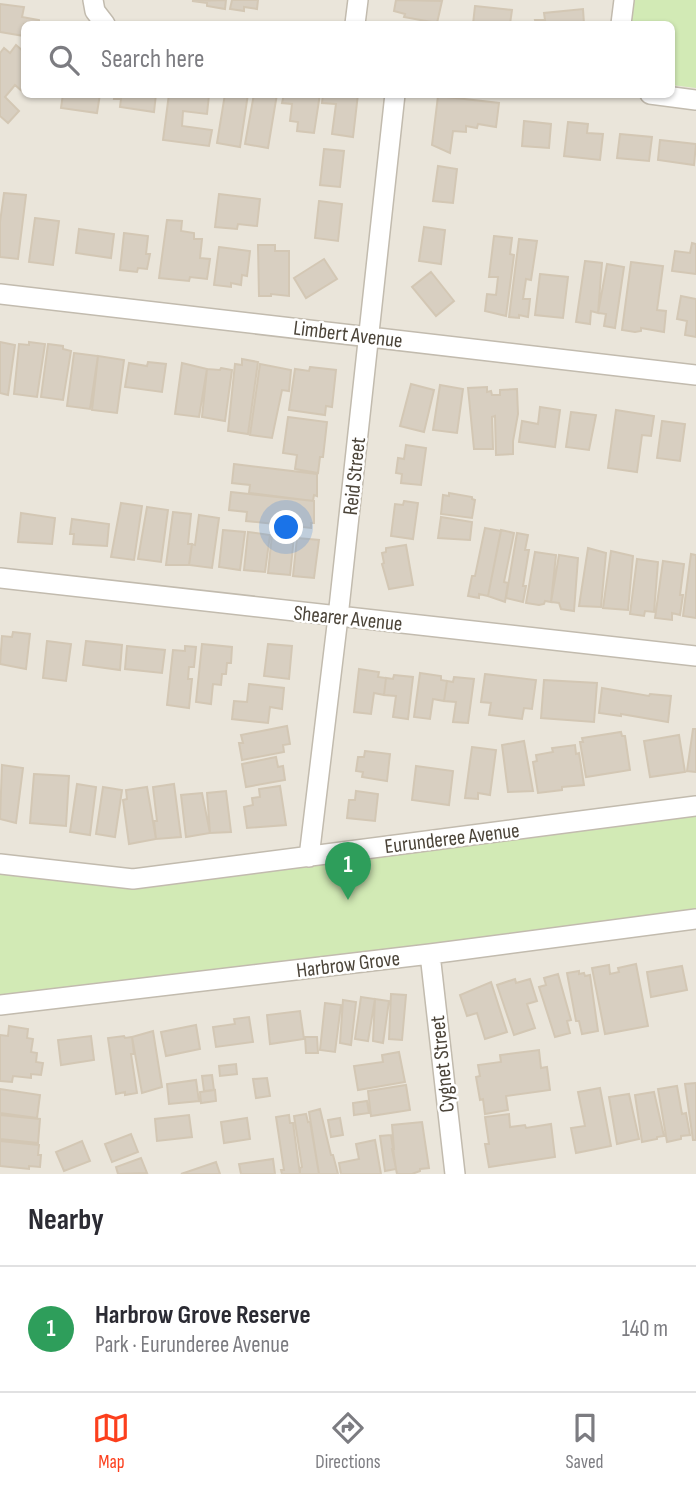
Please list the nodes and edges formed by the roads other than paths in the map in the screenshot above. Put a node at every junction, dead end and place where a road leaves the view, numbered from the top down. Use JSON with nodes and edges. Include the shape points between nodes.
{"nodes":[{"id":1,"x":93,"y":0,"type":"edge"},
{"id":2,"x":358,"y":0,"type":"edge"},
{"id":3,"x":624,"y":0,"type":"edge"},
{"id":4,"x":103,"y":21,"type":"edge"},
{"id":5,"x":355,"y":21,"type":"edge"},
{"id":6,"x":621,"y":21,"type":"edge"},
{"id":7,"x":675,"y":97,"type":"edge"},
{"id":8,"x":395,"y":98,"type":"edge"},
{"id":9,"x":696,"y":100,"type":"edge"},
{"id":10,"x":0,"y":294,"type":"edge"},
{"id":11,"x":370,"y":336,"type":"junction"},
{"id":12,"x":696,"y":375,"type":"edge"},
{"id":13,"x":0,"y":578,"type":"edge"},
{"id":14,"x":338,"y":617,"type":"junction"},
{"id":15,"x":696,"y":656,"type":"edge"},
{"id":16,"x":696,"y":806,"type":"edge"},
{"id":17,"x":309,"y":857,"type":"junction"},
{"id":18,"x":0,"y":864,"type":"edge"},
{"id":19,"x":696,"y":919,"type":"edge"},
{"id":20,"x":430,"y":954,"type":"junction"},
{"id":21,"x":0,"y":1005,"type":"edge"},
{"id":22,"x":455,"y":1174,"type":"edge"}],
"edges":[{"from":1,"to":4,"type":"street"},
{"from":2,"to":5,"type":"street"},
{"from":3,"to":6,"type":"street"},
{"from":7,"to":9,"type":"street"},
{"from":8,"to":11,"type":"street","name":"Reid Street"},
{"from":10,"to":11,"type":"street","name":"Limbert Avenue"},
{"from":11,"to":12,"type":"street","name":"Limbert Avenue"},
{"from":11,"to":14,"type":"street","name":"Reid Street"},
{"from":13,"to":14,"type":"street","name":"Shearer Avenue"},
{"from":14,"to":15,"type":"street","name":"Shearer Avenue"},
{"from":14,"to":17,"type":"street","name":"Reid Street"},
{"from":16,"to":17,"type":"street","name":"Eurunderee Avenue"},
{"from":17,"to":18,"type":"street","name":"Eurunderee Avenue","via":[[133,879]]},
{"from":19,"to":20,"type":"street","name":"Harbrow Grove"},
{"from":20,"to":21,"type":"street","name":"Harbrow Grove"},
{"from":20,"to":22,"type":"street","name":"Cygnet Street"}]}
